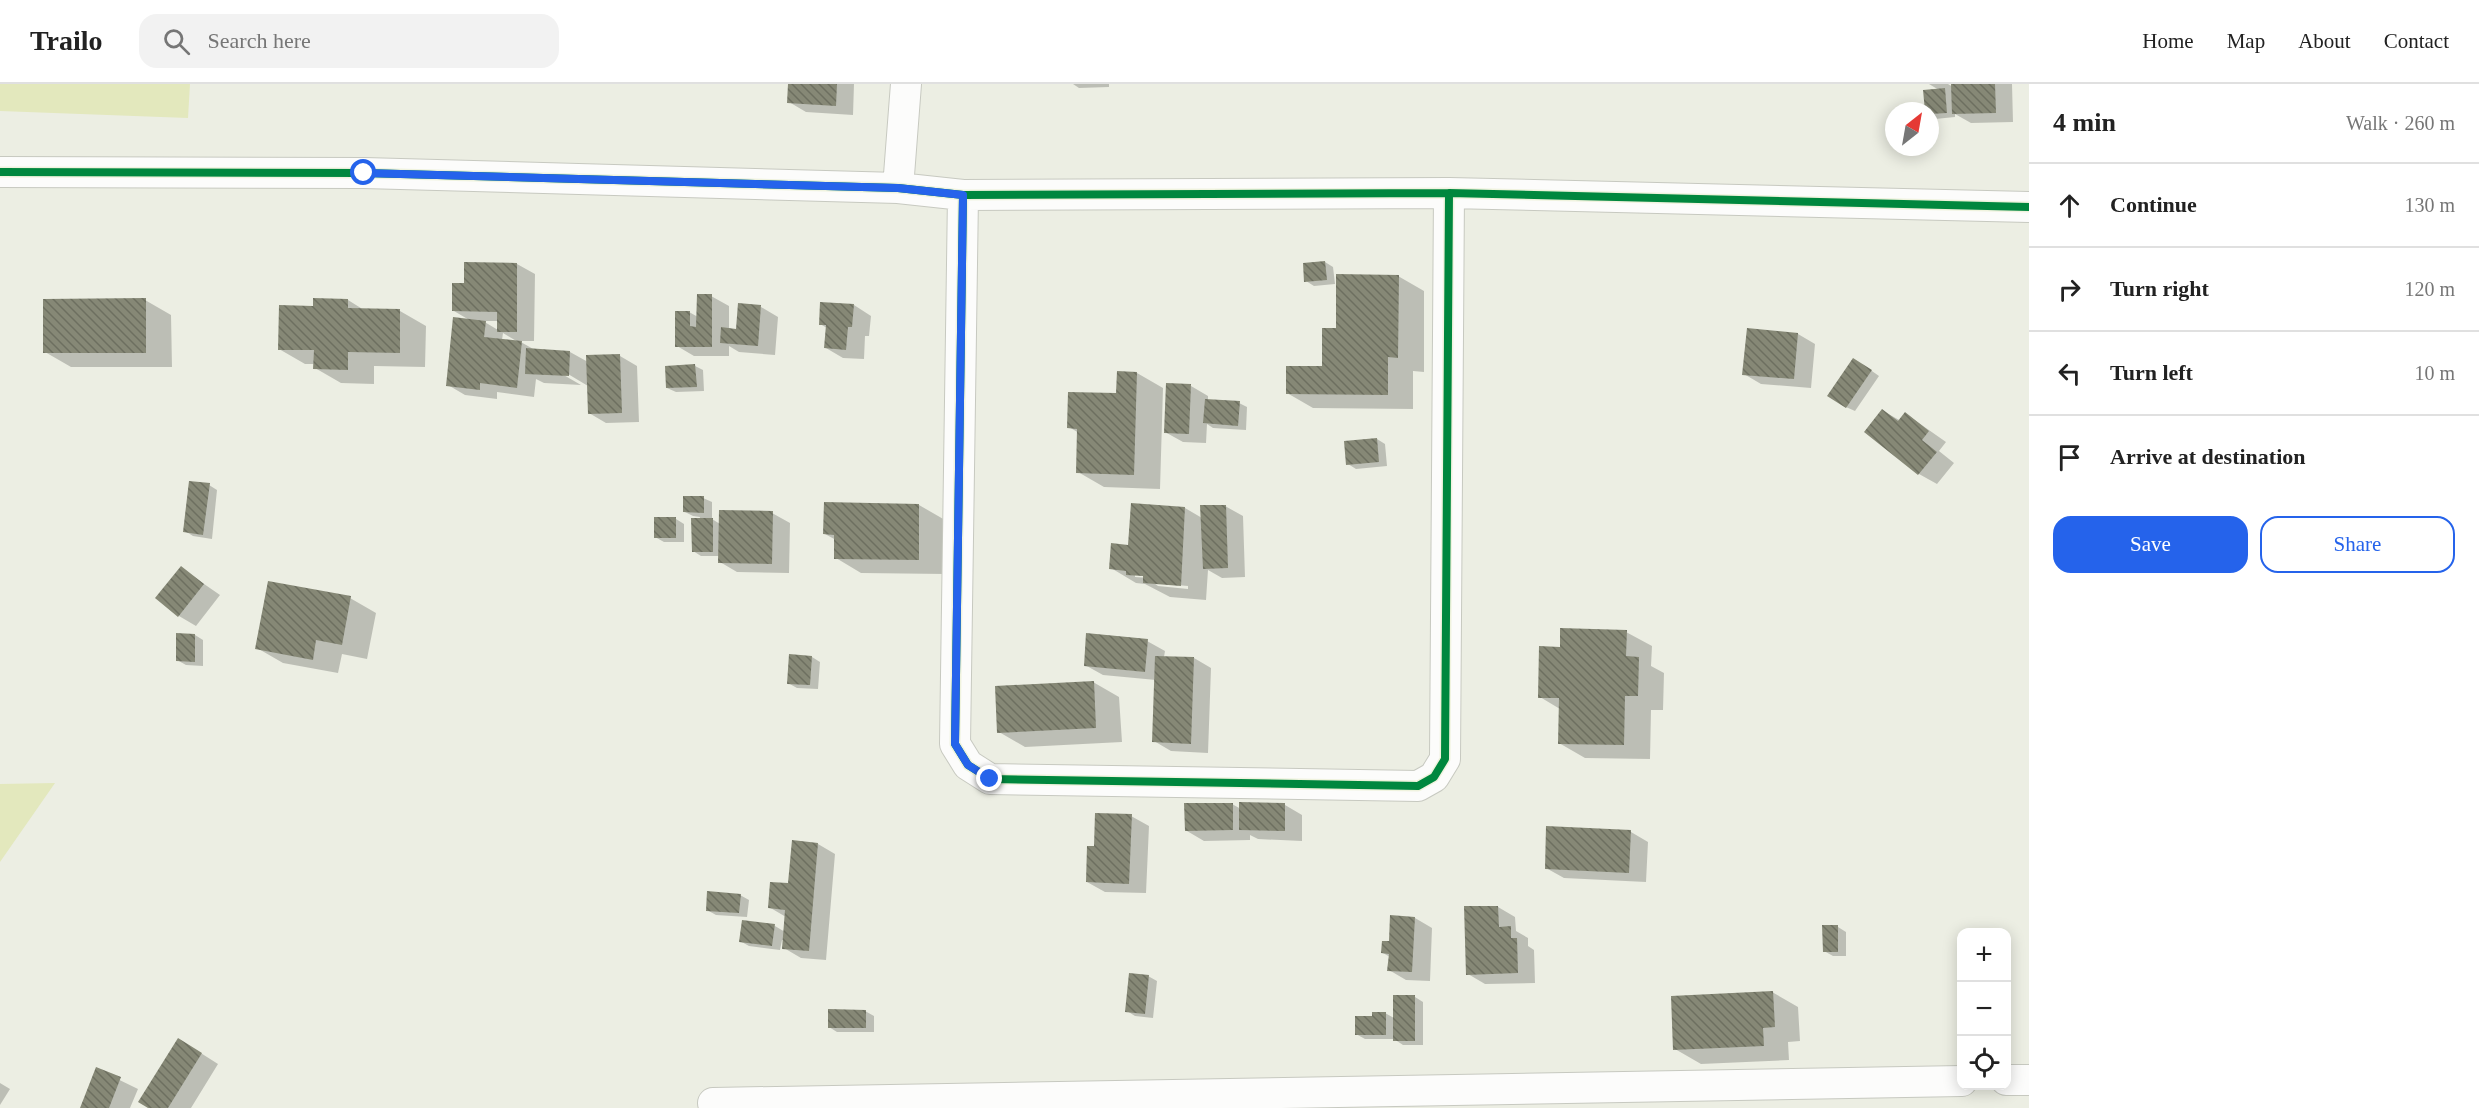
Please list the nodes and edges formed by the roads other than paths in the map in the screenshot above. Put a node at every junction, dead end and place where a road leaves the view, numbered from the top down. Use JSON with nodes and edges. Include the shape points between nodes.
{"nodes":[{"id":1,"x":906,"y":84,"type":"edge"},
{"id":2,"x":0,"y":172,"type":"edge"},
{"id":3,"x":898,"y":188,"type":"junction"},
{"id":4,"x":1449,"y":193,"type":"junction"},
{"id":5,"x":963,"y":195,"type":"junction"},
{"id":6,"x":2029,"y":207,"type":"edge"},
{"id":7,"x":2011,"y":1080,"type":"edge"},
{"id":8,"x":2029,"y":1080,"type":"edge"},
{"id":9,"x":1957,"y":1081,"type":"edge"},
{"id":10,"x":712,"y":1103,"type":"dead end"}],
"edges":[{"from":1,"to":3,"type":"street"},
{"from":2,"to":3,"type":"street","via":[[364,173]]},
{"from":3,"to":5,"type":"street"},
{"from":4,"to":5,"type":"street"},
{"from":4,"to":5,"type":"street","via":[[1445,759],[1434,777],[1418,786],[990,779],[968,765],[955,744]]},
{"from":4,"to":6,"type":"street"},
{"from":7,"to":8,"type":"street"},
{"from":9,"to":10,"type":"street"}]}
